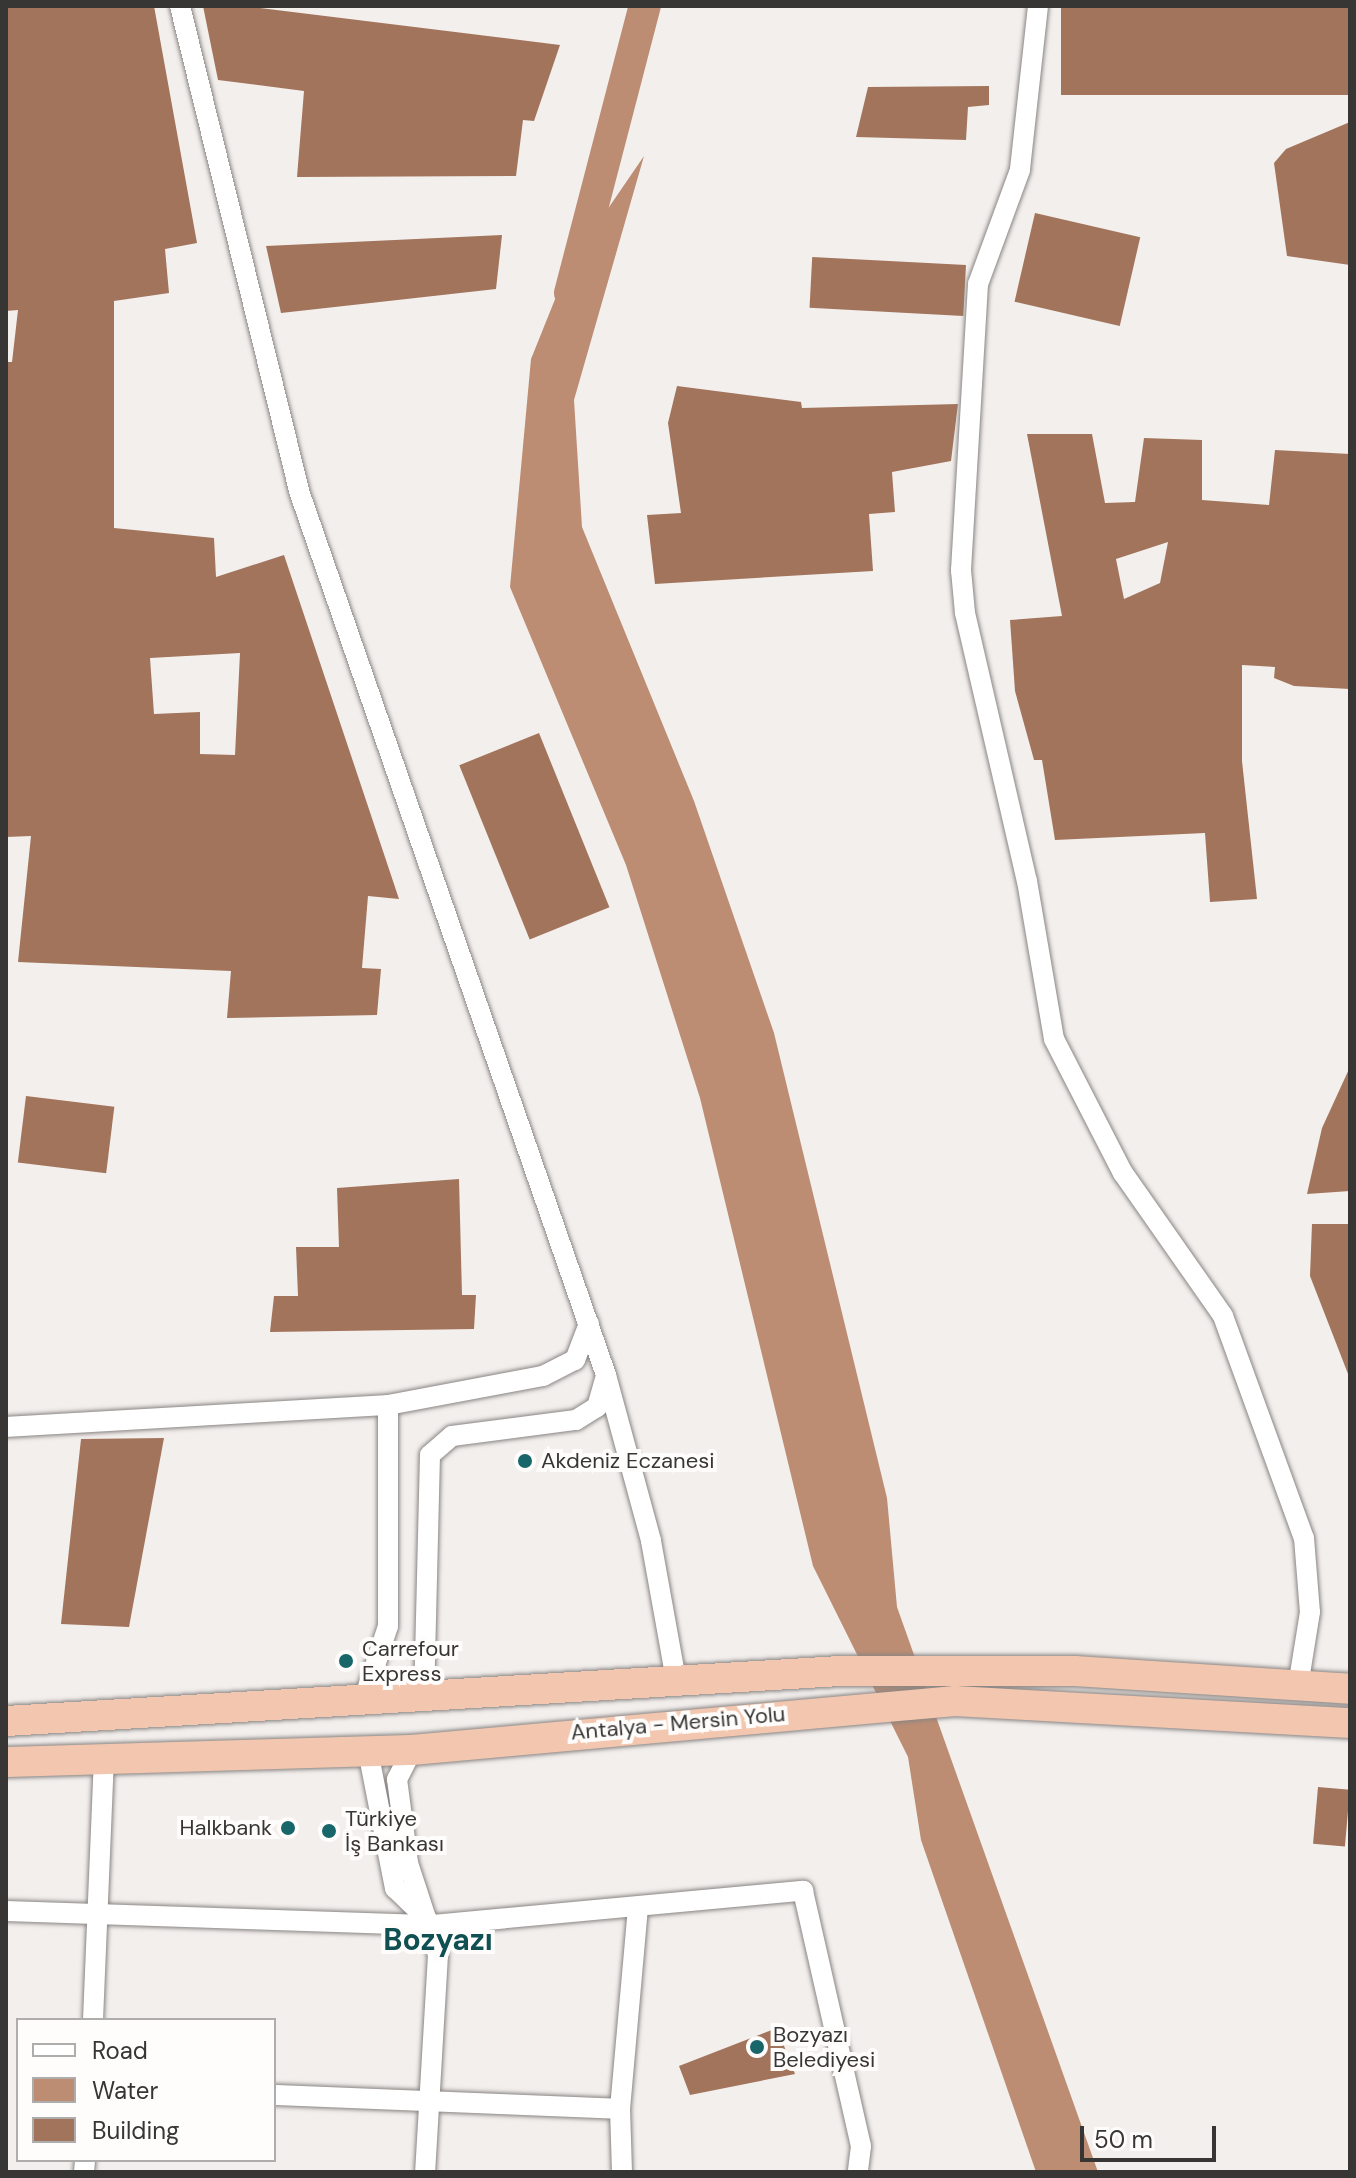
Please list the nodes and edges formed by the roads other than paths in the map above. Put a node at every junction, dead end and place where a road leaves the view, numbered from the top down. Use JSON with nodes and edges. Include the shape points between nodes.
{"nodes":[{"id":1,"x":180,"y":6,"type":"edge"},
{"id":2,"x":1038,"y":6,"type":"edge"},
{"id":3,"x":589,"y":1324,"type":"junction"},
{"id":4,"x":606,"y":1375,"type":"junction"},
{"id":5,"x":388,"y":1405,"type":"junction"},
{"id":6,"x":6,"y":1427,"type":"edge"},
{"id":7,"x":676,"y":1680,"type":"junction"},
{"id":8,"x":1298,"y":1686,"type":"junction"},
{"id":9,"x":1350,"y":1689,"type":"edge"},
{"id":10,"x":424,"y":1700,"type":"junction"},
{"id":11,"x":363,"y":1702,"type":"junction"},
{"id":12,"x":6,"y":1721,"type":"edge"},
{"id":13,"x":1350,"y":1723,"type":"edge"},
{"id":14,"x":412,"y":1750,"type":"junction"},
{"id":15,"x":368,"y":1751,"type":"junction"},
{"id":16,"x":104,"y":1758,"type":"junction"},
{"id":17,"x":6,"y":1762,"type":"edge"},
{"id":18,"x":638,"y":1909,"type":"junction"},
{"id":19,"x":6,"y":1911,"type":"edge"},
{"id":20,"x":97,"y":1913,"type":"junction"},
{"id":21,"x":433,"y":1925,"type":"junction"},
{"id":22,"x":93,"y":2018,"type":"edge"},
{"id":23,"x":276,"y":2095,"type":"edge"},
{"id":24,"x":431,"y":2101,"type":"junction"},
{"id":25,"x":620,"y":2109,"type":"junction"},
{"id":26,"x":425,"y":2172,"type":"edge"},
{"id":27,"x":622,"y":2172,"type":"edge"},
{"id":28,"x":858,"y":2172,"type":"edge"}],
"edges":[{"from":1,"to":3,"type":"street","via":[[299,491],[377,732]]},
{"from":2,"to":8,"type":"street","via":[[1020,170],[978,284],[961,570],[965,613],[1027,881],[1054,1039],[1123,1173],[1223,1316],[1304,1538],[1310,1612]]},
{"from":3,"to":4,"type":"street"},
{"from":3,"to":5,"type":"street","via":[[575,1360],[543,1376]]},
{"from":4,"to":7,"type":"street","via":[[651,1541]]},
{"from":4,"to":10,"type":"street","via":[[597,1407],[576,1420],[452,1436],[430,1455]]},
{"from":5,"to":6,"type":"street"},
{"from":5,"to":11,"type":"street","via":[[388,1626]]},
{"from":7,"to":8,"type":"highway","name":"Antalya - Mersin Yolu","via":[[951,1668]]},
{"from":7,"to":10,"type":"highway","name":"Antalya - Mersin Yolu"},
{"from":8,"to":9,"type":"highway","name":"Antalya - Mersin Yolu"},
{"from":10,"to":11,"type":"highway","name":"Antalya - Mersin Yolu"},
{"from":10,"to":14,"type":"highway","via":[[423,1735]]},
{"from":11,"to":12,"type":"highway","name":"Antalya - Mersin Yolu"},
{"from":11,"to":15,"type":"highway","via":[[352,1728]]},
{"from":13,"to":14,"type":"highway","name":"Antalya - Mersin Yolu","via":[[955,1701]]},
{"from":14,"to":15,"type":"highway","name":"Antalya - Mersin Yolu"},
{"from":14,"to":21,"type":"street","via":[[397,1779],[408,1863]]},
{"from":15,"to":16,"type":"highway","name":"Antalya - Mersin Yolu"},
{"from":15,"to":21,"type":"street","via":[[395,1888]]},
{"from":16,"to":17,"type":"highway","name":"Antalya - Mersin Yolu"},
{"from":16,"to":20,"type":"street"},
{"from":18,"to":21,"type":"street"},
{"from":18,"to":25,"type":"street"},
{"from":18,"to":28,"type":"street","via":[[803,1891],[861,2146]]},
{"from":19,"to":20,"type":"street"},
{"from":20,"to":21,"type":"street"},
{"from":20,"to":22,"type":"street"},
{"from":21,"to":24,"type":"street"},
{"from":23,"to":24,"type":"street"},
{"from":24,"to":25,"type":"street"},
{"from":24,"to":26,"type":"street"},
{"from":25,"to":27,"type":"street"}]}
